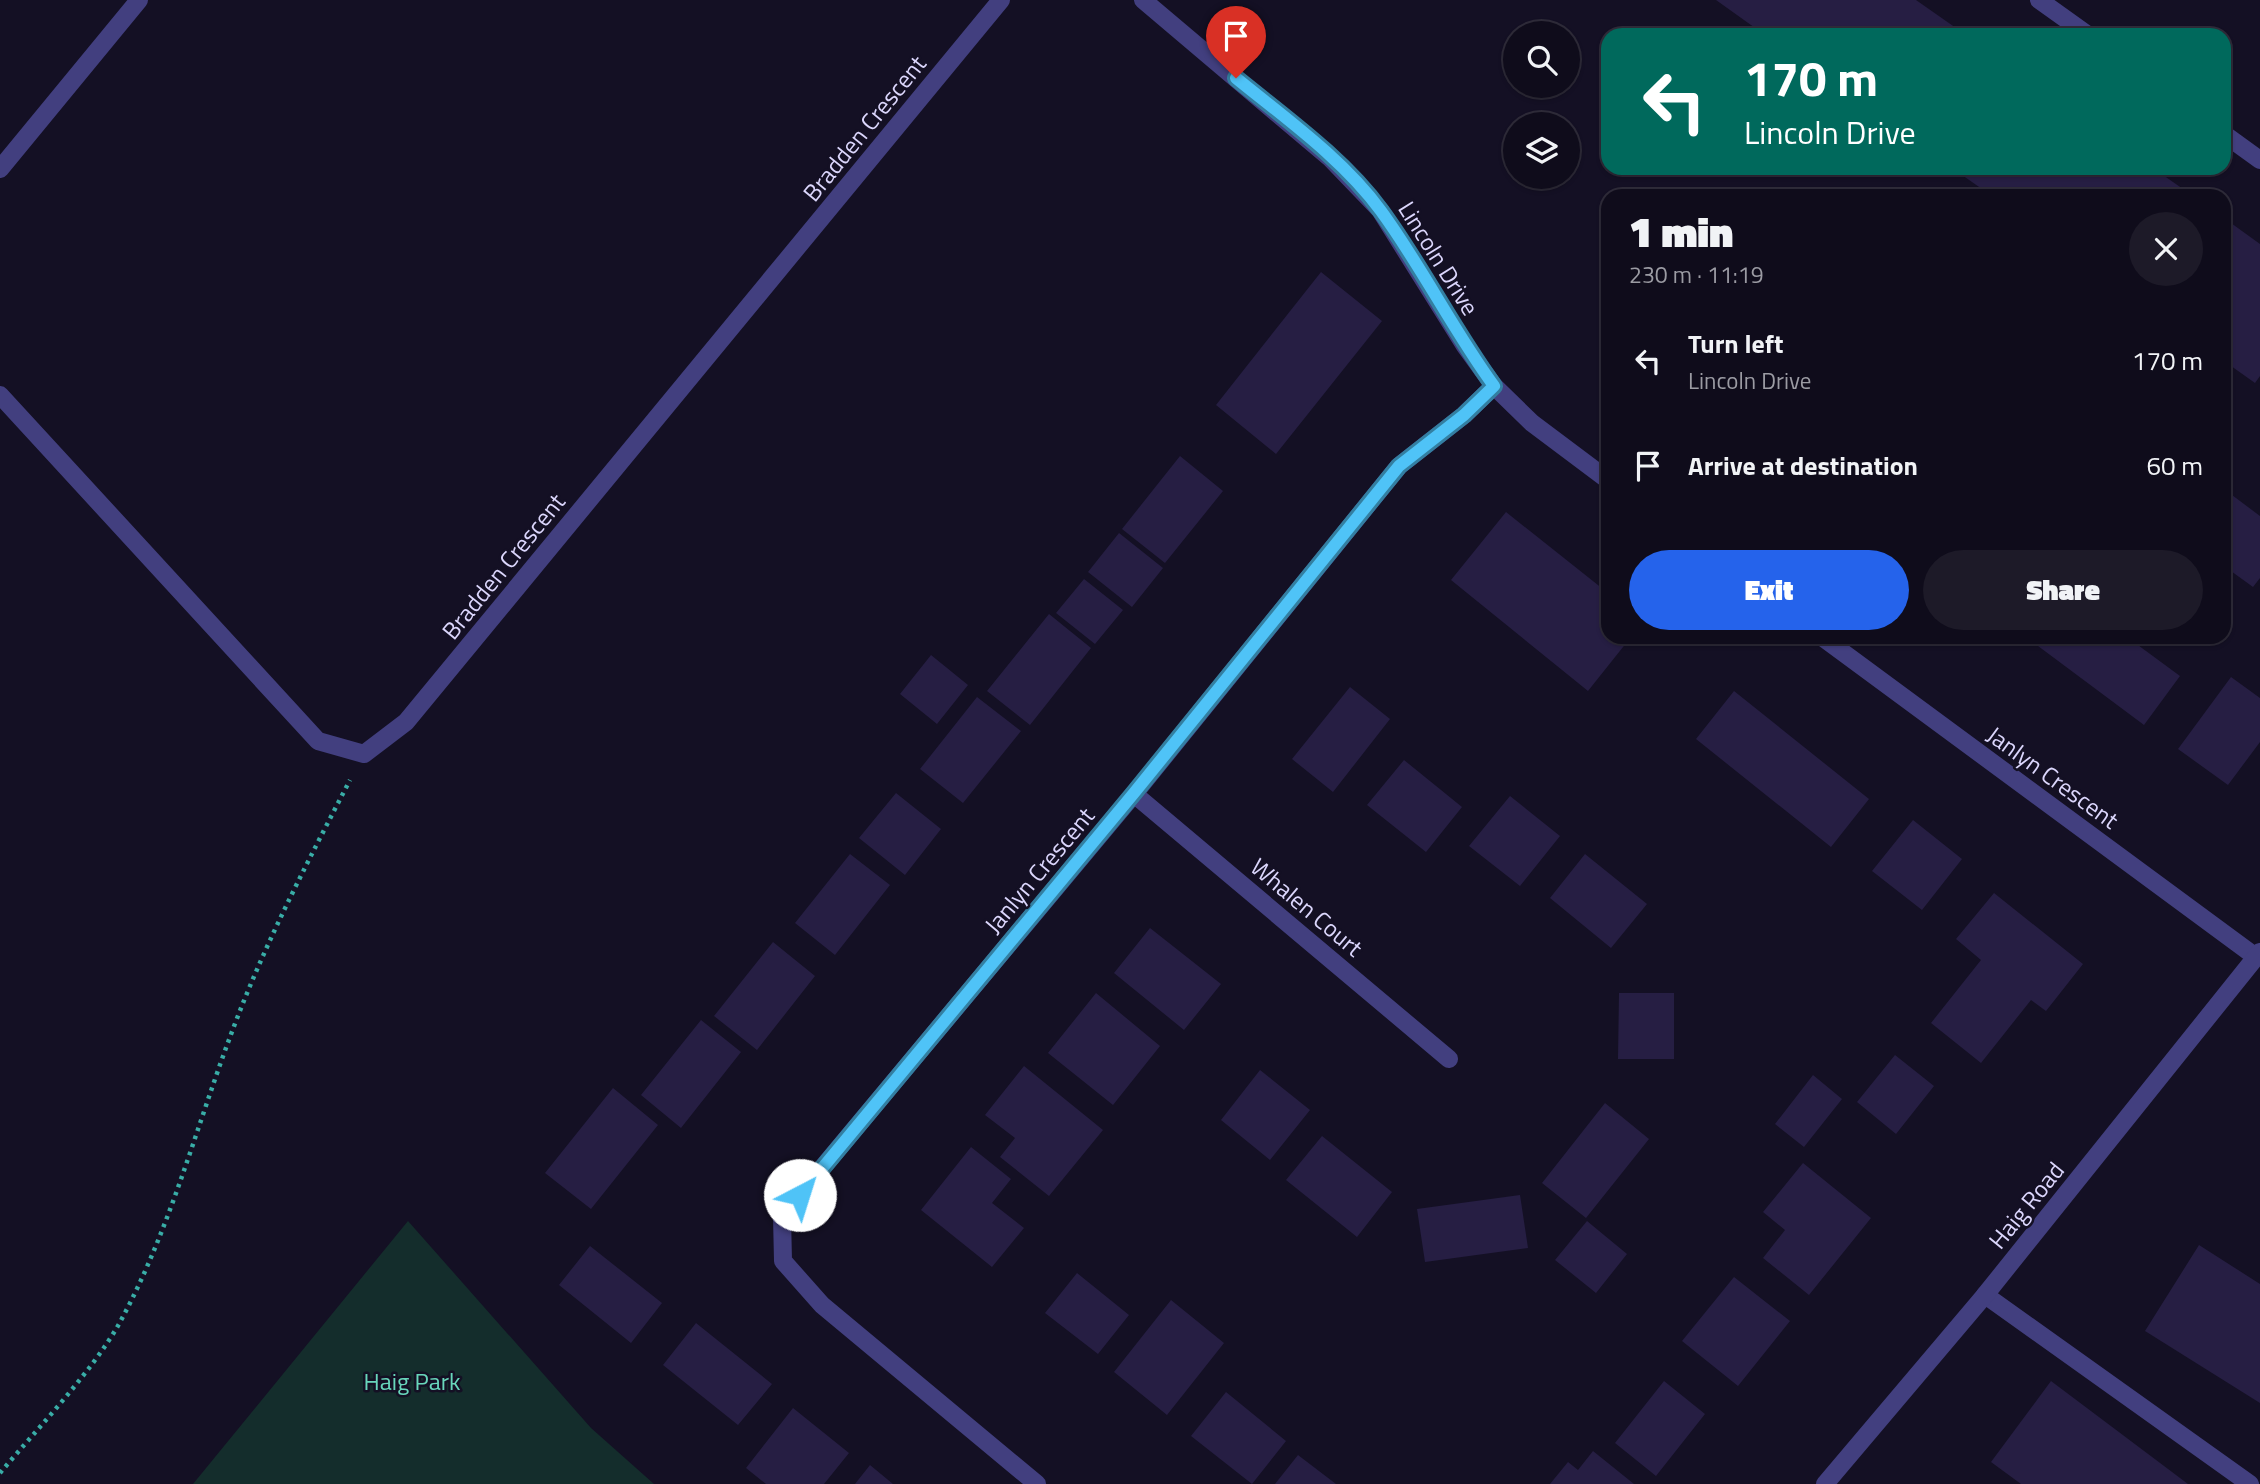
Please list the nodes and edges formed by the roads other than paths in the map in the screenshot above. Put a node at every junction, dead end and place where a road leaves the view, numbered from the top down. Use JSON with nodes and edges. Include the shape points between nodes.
{"nodes":[{"id":1,"x":139,"y":0,"type":"edge"},
{"id":2,"x":1001,"y":0,"type":"edge"},
{"id":3,"x":1143,"y":0,"type":"edge"},
{"id":4,"x":2039,"y":0,"type":"edge"},
{"id":5,"x":2078,"y":28,"type":"edge"},
{"id":6,"x":2231,"y":139,"type":"edge"},
{"id":7,"x":2260,"y":160,"type":"edge"},
{"id":8,"x":0,"y":169,"type":"edge"},
{"id":9,"x":1494,"y":386,"type":"junction"},
{"id":10,"x":0,"y":395,"type":"edge"},
{"id":11,"x":1601,"y":475,"type":"edge"},
{"id":12,"x":1832,"y":644,"type":"edge"},
{"id":13,"x":1134,"y":793,"type":"junction"},
{"id":14,"x":2258,"y":955,"type":"edge"},
{"id":15,"x":1448,"y":1059,"type":"dead end"},
{"id":16,"x":1985,"y":1296,"type":"junction"},
{"id":17,"x":1037,"y":1484,"type":"edge"},
{"id":18,"x":1825,"y":1484,"type":"edge"},
{"id":19,"x":2250,"y":1484,"type":"edge"}],
"edges":[{"from":1,"to":8,"type":"street"},
{"from":2,"to":10,"type":"street","name":"Bradden Crescent","via":[[406,722],[364,754],[318,741]]},
{"from":3,"to":9,"type":"street","name":"Lincoln Drive","via":[[1331,159],[1380,210]]},
{"from":4,"to":5,"type":"street"},
{"from":6,"to":7,"type":"street"},
{"from":9,"to":11,"type":"street","via":[[1532,423]]},
{"from":9,"to":13,"type":"street","name":"Janlyn Crescent","via":[[1399,466]]},
{"from":12,"to":14,"type":"street","name":"Janlyn Crescent"},
{"from":13,"to":15,"type":"street","name":"Whalen Court"},
{"from":13,"to":17,"type":"street","name":"Janlyn Crescent","via":[[782,1216],[783,1261],[822,1305]]},
{"from":14,"to":16,"type":"street","name":"Haig Road"},
{"from":16,"to":18,"type":"street","name":"Haig Road"},
{"from":16,"to":19,"type":"street"}]}
